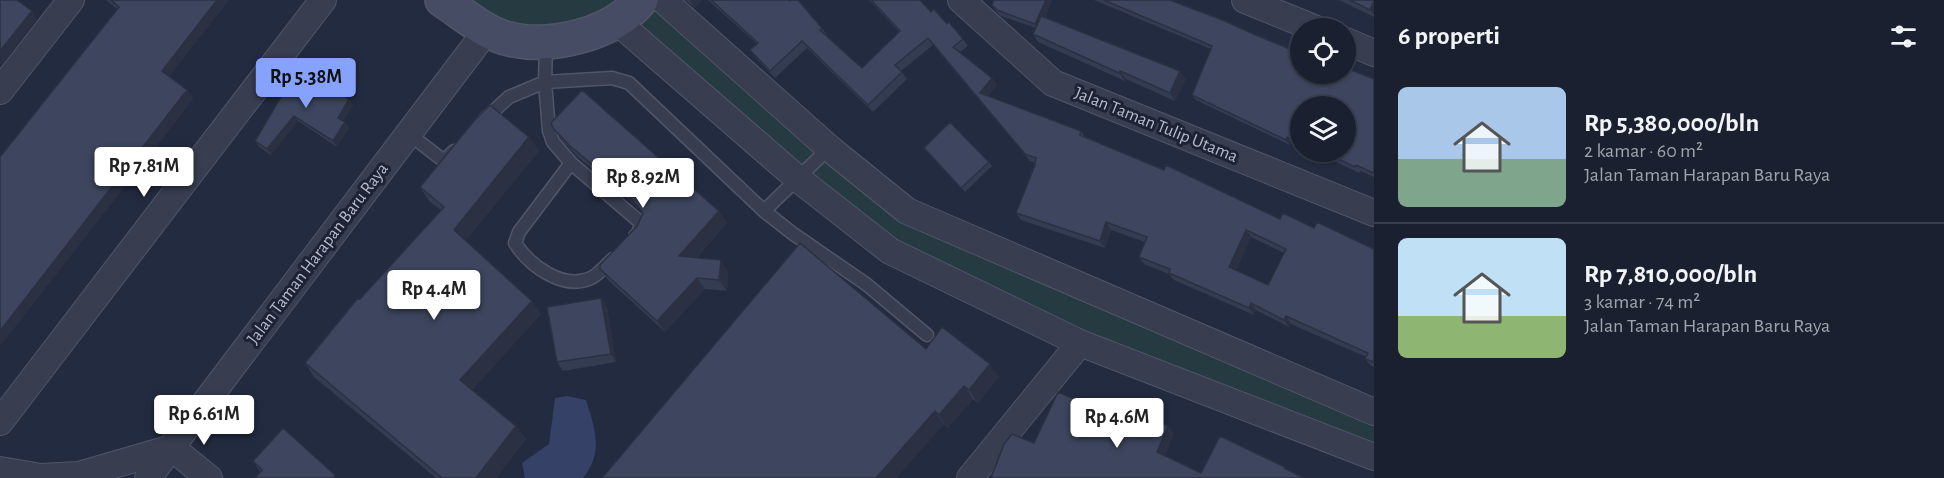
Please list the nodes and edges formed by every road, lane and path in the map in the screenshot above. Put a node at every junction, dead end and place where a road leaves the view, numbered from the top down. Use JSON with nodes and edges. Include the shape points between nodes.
{"nodes":[{"id":1,"x":71,"y":0,"type":"edge"},
{"id":2,"x":323,"y":0,"type":"edge"},
{"id":3,"x":442,"y":0,"type":"edge"},
{"id":4,"x":641,"y":0,"type":"edge"},
{"id":5,"x":663,"y":0,"type":"edge"},
{"id":6,"x":962,"y":0,"type":"edge"},
{"id":7,"x":1245,"y":0,"type":"edge"},
{"id":8,"x":1290,"y":18,"type":"edge"},
{"id":9,"x":615,"y":20,"type":"junction"},
{"id":10,"x":487,"y":30,"type":"junction"},
{"id":11,"x":546,"y":42,"type":"junction"},
{"id":12,"x":1356,"y":45,"type":"edge"},
{"id":13,"x":1374,"y":53,"type":"edge"},
{"id":14,"x":545,"y":82,"type":"junction"},
{"id":15,"x":0,"y":91,"type":"edge"},
{"id":16,"x":474,"y":130,"type":"edge"},
{"id":17,"x":409,"y":134,"type":"junction"},
{"id":18,"x":459,"y":146,"type":"edge"},
{"id":19,"x":829,"y":148,"type":"junction"},
{"id":20,"x":572,"y":163,"type":"junction"},
{"id":21,"x":797,"y":178,"type":"junction"},
{"id":22,"x":764,"y":211,"type":"junction"},
{"id":23,"x":1374,"y":213,"type":"edge"},
{"id":24,"x":927,"y":335,"type":"dead end"},
{"id":25,"x":1080,"y":343,"type":"junction"},
{"id":26,"x":1374,"y":412,"type":"edge"},
{"id":27,"x":0,"y":422,"type":"edge"},
{"id":28,"x":172,"y":448,"type":"junction"},
{"id":29,"x":1374,"y":457,"type":"edge"},
{"id":30,"x":0,"y":470,"type":"edge"},
{"id":31,"x":148,"y":478,"type":"edge"},
{"id":32,"x":209,"y":478,"type":"edge"},
{"id":33,"x":970,"y":478,"type":"edge"}],
"edges":[{"from":1,"to":15,"type":"street"},
{"from":2,"to":27,"type":"street"},
{"from":3,"to":10,"type":"street"},
{"from":4,"to":9,"type":"street"},
{"from":5,"to":19,"type":"street"},
{"from":6,"to":23,"type":"street","name":"Jalan Taman Tulip Utama","via":[[1053,82]]},
{"from":7,"to":8,"type":"street"},
{"from":9,"to":11,"type":"street","via":[[588,34]]},
{"from":9,"to":21,"type":"street"},
{"from":10,"to":11,"type":"street","via":[[506,38]]},
{"from":10,"to":17,"type":"street","name":"Jalan Taman Harapan Baru Raya"},
{"from":11,"to":14,"type":"lane"},
{"from":12,"to":13,"type":"street"},
{"from":14,"to":16,"type":"lane","via":[[509,97]]},
{"from":14,"to":20,"type":"lane","via":[[549,131],[553,142]]},
{"from":14,"to":22,"type":"lane","via":[[612,78],[629,83]]},
{"from":17,"to":18,"type":"lane","via":[[444,161]]},
{"from":17,"to":28,"type":"street","name":"Jalan Taman Harapan Baru Raya"},
{"from":19,"to":21,"type":"lane"},
{"from":19,"to":26,"type":"street","via":[[907,211]]},
{"from":20,"to":20,"type":"lane","via":[[641,225],[639,232],[594,277],[570,281],[546,273],[514,240]]},
{"from":21,"to":22,"type":"lane"},
{"from":21,"to":25,"type":"street","via":[[890,251]]},
{"from":22,"to":24,"type":"lane","via":[[866,284]]},
{"from":25,"to":29,"type":"street"},
{"from":25,"to":33,"type":"street"},
{"from":28,"to":30,"type":"street","via":[[79,475],[41,477]]},
{"from":28,"to":31,"type":"street","name":"Jalan Taman Harapan Baru Raya"},
{"from":28,"to":32,"type":"street"}]}
